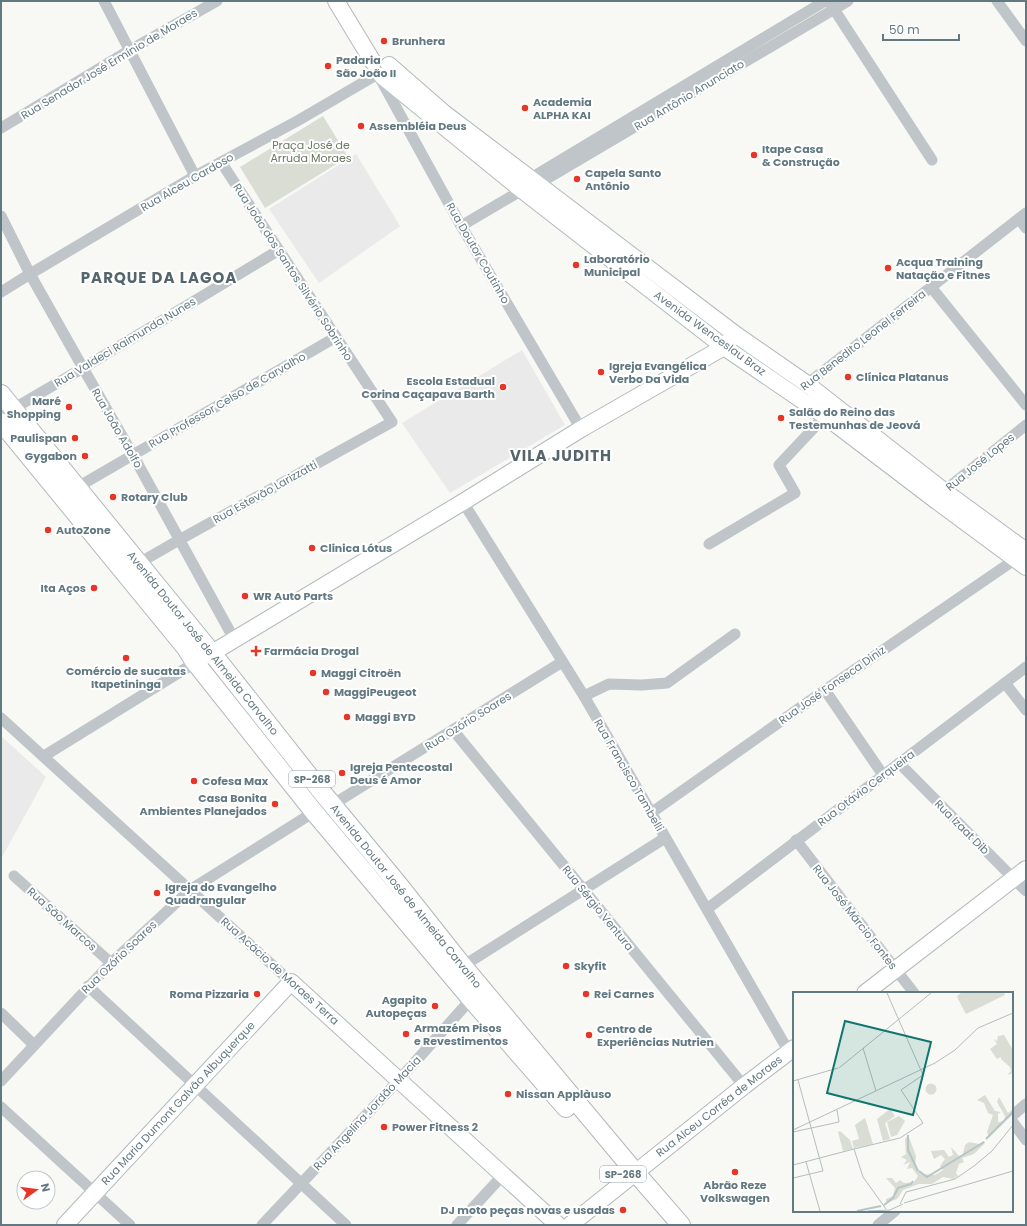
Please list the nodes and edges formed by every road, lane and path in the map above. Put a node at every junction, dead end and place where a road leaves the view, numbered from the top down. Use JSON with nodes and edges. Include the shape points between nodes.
{"nodes":[{"id":1,"x":104,"y":1,"type":"edge"},
{"id":2,"x":217,"y":1,"type":"edge"},
{"id":3,"x":336,"y":1,"type":"edge"},
{"id":4,"x":848,"y":1,"type":"edge"},
{"id":5,"x":997,"y":1,"type":"edge"},
{"id":6,"x":818,"y":3,"type":"edge"},
{"id":7,"x":831,"y":5,"type":"edge"},
{"id":8,"x":822,"y":16,"type":"junction"},
{"id":9,"x":1026,"y":41,"type":"edge"},
{"id":10,"x":130,"y":50,"type":"junction"},
{"id":11,"x":380,"y":71,"type":"junction"},
{"id":12,"x":705,"y":80,"type":"junction"},
{"id":13,"x":1,"y":128,"type":"edge"},
{"id":14,"x":932,"y":160,"type":"dead end"},
{"id":15,"x":221,"y":162,"type":"junction"},
{"id":16,"x":195,"y":176,"type":"junction"},
{"id":17,"x":530,"y":184,"type":"junction"},
{"id":18,"x":1,"y":216,"type":"edge"},
{"id":19,"x":1022,"y":216,"type":"edge"},
{"id":20,"x":461,"y":226,"type":"junction"},
{"id":21,"x":1026,"y":228,"type":"edge"},
{"id":22,"x":279,"y":250,"type":"junction"},
{"id":23,"x":632,"y":265,"type":"junction"},
{"id":24,"x":30,"y":274,"type":"junction"},
{"id":25,"x":931,"y":287,"type":"junction"},
{"id":26,"x":1,"y":292,"type":"edge"},
{"id":27,"x":735,"y":334,"type":"junction"},
{"id":28,"x":336,"y":337,"type":"junction"},
{"id":29,"x":724,"y":347,"type":"junction"},
{"id":30,"x":83,"y":368,"type":"junction"},
{"id":31,"x":807,"y":384,"type":"junction"},
{"id":32,"x":1,"y":394,"type":"edge"},
{"id":33,"x":794,"y":394,"type":"junction"},
{"id":34,"x":1026,"y":405,"type":"edge"},
{"id":35,"x":7,"y":416,"type":"edge"},
{"id":36,"x":826,"y":416,"type":"junction"},
{"id":37,"x":392,"y":422,"type":"joint"},
{"id":38,"x":1026,"y":425,"type":"edge"},
{"id":39,"x":581,"y":429,"type":"junction"},
{"id":40,"x":133,"y":455,"type":"junction"},
{"id":41,"x":76,"y":488,"type":"junction"},
{"id":42,"x":939,"y":495,"type":"junction"},
{"id":43,"x":463,"y":502,"type":"junction"},
{"id":44,"x":179,"y":540,"type":"junction"},
{"id":45,"x":709,"y":544,"type":"dead end"},
{"id":46,"x":1023,"y":557,"type":"edge"},
{"id":47,"x":139,"y":563,"type":"junction"},
{"id":48,"x":735,"y":634,"type":"dead end"},
{"id":49,"x":234,"y":639,"type":"junction"},
{"id":50,"x":212,"y":652,"type":"junction"},
{"id":51,"x":194,"y":661,"type":"junction"},
{"id":52,"x":562,"y":662,"type":"junction"},
{"id":53,"x":1026,"y":667,"type":"edge"},
{"id":54,"x":1005,"y":683,"type":"junction"},
{"id":55,"x":825,"y":690,"type":"junction"},
{"id":56,"x":584,"y":696,"type":"junction"},
{"id":57,"x":1026,"y":710,"type":"edge"},
{"id":58,"x":1,"y":718,"type":"edge"},
{"id":59,"x":453,"y":730,"type":"junction"},
{"id":60,"x":44,"y":756,"type":"junction"},
{"id":61,"x":899,"y":763,"type":"junction"},
{"id":62,"x":883,"y":775,"type":"junction"},
{"id":63,"x":332,"y":805,"type":"junction"},
{"id":64,"x":314,"y":812,"type":"junction"},
{"id":65,"x":651,"y":813,"type":"junction"},
{"id":66,"x":665,"y":838,"type":"junction"},
{"id":67,"x":796,"y":840,"type":"junction"},
{"id":68,"x":1020,"y":874,"type":"edge"},
{"id":69,"x":14,"y":876,"type":"dead end"},
{"id":70,"x":190,"y":890,"type":"junction"},
{"id":71,"x":584,"y":890,"type":"junction"},
{"id":72,"x":1026,"y":891,"type":"edge"},
{"id":73,"x":707,"y":909,"type":"junction"},
{"id":74,"x":111,"y":963,"type":"junction"},
{"id":75,"x":463,"y":966,"type":"junction"},
{"id":76,"x":896,"y":970,"type":"junction"},
{"id":77,"x":291,"y":982,"type":"junction"},
{"id":78,"x":88,"y":986,"type":"junction"},
{"id":79,"x":866,"y":992,"type":"edge"},
{"id":80,"x":913,"y":992,"type":"edge"},
{"id":81,"x":471,"y":999,"type":"junction"},
{"id":82,"x":1,"y":1013,"type":"edge"},
{"id":83,"x":34,"y":1045,"type":"junction"},
{"id":84,"x":792,"y":1050,"type":"edge"},
{"id":85,"x":399,"y":1080,"type":"junction"},
{"id":86,"x":1,"y":1081,"type":"edge"},
{"id":87,"x":195,"y":1085,"type":"junction"},
{"id":88,"x":744,"y":1086,"type":"junction"},
{"id":89,"x":1026,"y":1104,"type":"edge"},
{"id":90,"x":1,"y":1107,"type":"edge"},
{"id":91,"x":1013,"y":1115,"type":"edge"},
{"id":92,"x":1013,"y":1122,"type":"edge"},
{"id":93,"x":1026,"y":1140,"type":"edge"},
{"id":94,"x":503,"y":1175,"type":"junction"},
{"id":95,"x":631,"y":1176,"type":"junction"},
{"id":96,"x":301,"y":1184,"type":"junction"},
{"id":97,"x":95,"y":1193,"type":"junction"},
{"id":98,"x":894,"y":1212,"type":"edge"},
{"id":99,"x":65,"y":1225,"type":"edge"},
{"id":100,"x":130,"y":1225,"type":"edge"},
{"id":101,"x":262,"y":1225,"type":"edge"},
{"id":102,"x":346,"y":1225,"type":"edge"},
{"id":103,"x":457,"y":1225,"type":"edge"},
{"id":104,"x":558,"y":1225,"type":"edge"},
{"id":105,"x":570,"y":1225,"type":"edge"},
{"id":106,"x":665,"y":1225,"type":"edge"},
{"id":107,"x":681,"y":1225,"type":"edge"},
{"id":108,"x":878,"y":1225,"type":"edge"}],
"edges":[{"from":1,"to":10,"type":"street"},
{"from":2,"to":10,"type":"street","name":"Rua Senador José Ermínio de Moraes"},
{"from":3,"to":11,"type":"street","name":"Rua Doutor Coutinho"},
{"from":4,"to":7,"type":"street","name":"Rua Antônio Anunciato"},
{"from":5,"to":9,"type":"street"},
{"from":6,"to":8,"type":"street"},
{"from":6,"to":12,"type":"street","name":"Rua Antônio Anunciato"},
{"from":7,"to":8,"type":"street","name":"Rua Antônio Anunciato"},
{"from":7,"to":14,"type":"street"},
{"from":8,"to":12,"type":"street","name":"Rua Antônio Anunciato"},
{"from":10,"to":13,"type":"street","name":"Rua Senador José Ermínio de Moraes"},
{"from":10,"to":16,"type":"street"},
{"from":11,"to":15,"type":"street","name":"Rua Alceu Cardoso"},
{"from":11,"to":17,"type":"street","name":"Avenida Wenceslau Braz","via":[[444,113]]},
{"from":11,"to":20,"type":"street","name":"Rua Doutor Coutinho"},
{"from":12,"to":17,"type":"street","name":"Rua Antônio Anunciato"},
{"from":15,"to":16,"type":"street","name":"Rua Alceu Cardoso"},
{"from":15,"to":22,"type":"street","name":"Rua João dos Santos Silvério Sobrinho"},
{"from":16,"to":24,"type":"street","name":"Rua Alceu Cardoso"},
{"from":17,"to":20,"type":"street","name":"Rua Antônio Anunciato"},
{"from":17,"to":23,"type":"street","name":"Avenida Wenceslau Braz"},
{"from":18,"to":24,"type":"street","name":"Rua João Adolfo"},
{"from":19,"to":21,"type":"street"},
{"from":19,"to":25,"type":"street","name":"Rua Benedito Leonel Ferreira"},
{"from":20,"to":39,"type":"street","name":"Rua Doutor Coutinho"},
{"from":22,"to":28,"type":"street","name":"Rua João dos Santos Silvério Sobrinho"},
{"from":22,"to":30,"type":"street","name":"Rua Valdeci Raimunda Nunes"},
{"from":23,"to":27,"type":"street","name":"Avenida Wenceslau Braz"},
{"from":23,"to":29,"type":"street","name":"Avenida Wenceslau Braz"},
{"from":24,"to":26,"type":"street","name":"Rua Alceu Cardoso"},
{"from":24,"to":30,"type":"street","name":"Rua João Adolfo"},
{"from":25,"to":31,"type":"street","name":"Rua Benedito Leonel Ferreira"},
{"from":25,"to":34,"type":"street"},
{"from":27,"to":29,"type":"street"},
{"from":27,"to":31,"type":"street","name":"Avenida Wenceslau Braz"},
{"from":28,"to":37,"type":"street","name":"Rua João dos Santos Silvério Sobrinho"},
{"from":28,"to":40,"type":"street","name":"Rua Professor Celso de Carvalho"},
{"from":29,"to":33,"type":"street","name":"Avenida Wenceslau Braz"},
{"from":29,"to":39,"type":"street"},
{"from":30,"to":35,"type":"street","name":"Rua Valdeci Raimunda Nunes"},
{"from":30,"to":40,"type":"street","name":"Rua João Adolfo"},
{"from":31,"to":33,"type":"street","name":"Rua Benedito Leonel Ferreira"},
{"from":31,"to":42,"type":"street","name":"Avenida Wenceslau Braz"},
{"from":32,"to":35,"type":"main road","name":"Avenida Doutor José de Almeida Carvalho","number":"SP-268"},
{"from":33,"to":36,"type":"street","name":"Avenida Wenceslau Braz"},
{"from":35,"to":41,"type":"main road","name":"Avenida Doutor José de Almeida Carvalho","number":"SP-268"},
{"from":35,"to":51,"type":"main road","name":"Avenida Doutor José de Almeida Carvalho","number":"SP-268"},
{"from":36,"to":42,"type":"street","name":"Avenida Wenceslau Braz"},
{"from":36,"to":45,"type":"street","via":[[778,465],[795,493]]},
{"from":37,"to":44,"type":"street","name":"Rua Estevão Larizzatti"},
{"from":38,"to":42,"type":"street","name":"Rua José Lopes"},
{"from":39,"to":43,"type":"street"},
{"from":40,"to":41,"type":"street","name":"Rua Professor Celso de Carvalho"},
{"from":40,"to":44,"type":"street","name":"Rua João Adolfo"},
{"from":41,"to":47,"type":"main road","name":"Avenida Doutor José de Almeida Carvalho","number":"SP-268"},
{"from":42,"to":46,"type":"street","name":"Avenida Wenceslau Braz"},
{"from":43,"to":49,"type":"street"},
{"from":43,"to":52,"type":"street","name":"Rua Francisco Tambelli"},
{"from":44,"to":47,"type":"street","name":"Rua Estevão Larizzatti"},
{"from":44,"to":49,"type":"street","name":"Rua João Adolfo"},
{"from":46,"to":55,"type":"street","name":"Rua José Fonseca Diniz"},
{"from":47,"to":50,"type":"main road","name":"Avenida Doutor José de Almeida Carvalho","number":"SP-268"},
{"from":48,"to":56,"type":"street","via":[[667,683],[609,684]]},
{"from":49,"to":50,"type":"street"},
{"from":50,"to":51,"type":"street"},
{"from":50,"to":63,"type":"main road","name":"Avenida Doutor José de Almeida Carvalho","number":"SP-268"},
{"from":51,"to":60,"type":"street"},
{"from":51,"to":64,"type":"main road","name":"Avenida Doutor José de Almeida Carvalho","number":"SP-268"},
{"from":52,"to":56,"type":"street","name":"Rua Francisco Tambelli"},
{"from":52,"to":59,"type":"street","name":"Rua Ozório Soares"},
{"from":53,"to":54,"type":"street","name":"Rua Otávio Cerqueira"},
{"from":54,"to":57,"type":"street"},
{"from":54,"to":61,"type":"street","name":"Rua Otávio Cerqueira"},
{"from":55,"to":62,"type":"street"},
{"from":55,"to":65,"type":"street","name":"Rua José Fonseca Diniz"},
{"from":56,"to":65,"type":"street","name":"Rua Francisco Tambelli"},
{"from":58,"to":60,"type":"street","name":"Rua Acácio de Moraes Terra"},
{"from":59,"to":63,"type":"street","name":"Rua Ozório Soares"},
{"from":59,"to":71,"type":"street","name":"Rua Sérgio Ventura"},
{"from":60,"to":70,"type":"street","name":"Rua Acácio de Moraes Terra"},
{"from":61,"to":62,"type":"street","name":"Rua Otávio Cerqueira"},
{"from":61,"to":68,"type":"street","name":"Rua Izaat Dib"},
{"from":62,"to":67,"type":"street","name":"Rua Otávio Cerqueira"},
{"from":63,"to":75,"type":"main road","name":"Avenida Doutor José de Almeida Carvalho","number":"SP-268"},
{"from":64,"to":70,"type":"street","name":"Rua Ozório Soares"},
{"from":64,"to":81,"type":"main road","name":"Avenida Doutor José de Almeida Carvalho","number":"SP-268"},
{"from":65,"to":66,"type":"street","name":"Rua Francisco Tambelli"},
{"from":66,"to":71,"type":"street"},
{"from":66,"to":73,"type":"street","name":"Rua Francisco Tambelli"},
{"from":67,"to":73,"type":"street","name":"Rua Otávio Cerqueira"},
{"from":67,"to":76,"type":"street","name":"Rua José Márcio Fontes"},
{"from":68,"to":72,"type":"street","name":"Rua Izaat Dib"},
{"from":68,"to":76,"type":"street"},
{"from":69,"to":74,"type":"street","name":"Rua São Marcos"},
{"from":70,"to":74,"type":"street","name":"Rua Ozório Soares"},
{"from":70,"to":77,"type":"street","name":"Rua Acácio de Moraes Terra"},
{"from":71,"to":75,"type":"street"},
{"from":71,"to":88,"type":"street","name":"Rua Sérgio Ventura"},
{"from":73,"to":84,"type":"street","name":"Rua Francisco Tambelli"},
{"from":74,"to":78,"type":"street","name":"Rua Ozório Soares"},
{"from":75,"to":95,"type":"main road","name":"Avenida Doutor José de Almeida Carvalho","number":"SP-268"},
{"from":76,"to":79,"type":"street"},
{"from":76,"to":80,"type":"street","name":"Rua José Márcio Fontes"},
{"from":77,"to":85,"type":"street","name":"Rua Acácio de Moraes Terra"},
{"from":77,"to":87,"type":"street","name":"Rua Maria Dumont Galvão Albuquerque"},
{"from":78,"to":83,"type":"street","name":"Rua Ozório Soares"},
{"from":78,"to":87,"type":"street"},
{"from":81,"to":85,"type":"street","name":"Rua Angelina Jordão Macia"},
{"from":81,"to":95,"type":"main road","name":"Avenida Doutor José de Almeida Carvalho","number":"SP-268"},
{"from":82,"to":83,"type":"street"},
{"from":83,"to":86,"type":"street","name":"Rua Ozório Soares"},
{"from":84,"to":88,"type":"street","name":"Rua Alceu Corrêa de Moraes"},
{"from":85,"to":94,"type":"street","name":"Rua Acácio de Moraes Terra"},
{"from":85,"to":96,"type":"street","name":"Rua Angelina Jordão Macia"},
{"from":87,"to":96,"type":"street"},
{"from":87,"to":97,"type":"street","name":"Rua Maria Dumont Galvão Albuquerque"},
{"from":88,"to":95,"type":"street","name":"Rua Alceu Corrêa de Moraes"},
{"from":89,"to":91,"type":"street"},
{"from":90,"to":97,"type":"street"},
{"from":92,"to":93,"type":"street"},
{"from":94,"to":103,"type":"street"},
{"from":94,"to":104,"type":"street","name":"Rua Acácio de Moraes Terra"},
{"from":95,"to":105,"type":"street","name":"Rua Alceu Corrêa de Moraes"},
{"from":95,"to":106,"type":"main road","name":"Avenida Doutor José de Almeida Carvalho","number":"SP-268"},
{"from":95,"to":107,"type":"main road","name":"Avenida Doutor José de Almeida Carvalho","number":"SP-268"},
{"from":96,"to":101,"type":"street","name":"Rua Angelina Jordão Macia"},
{"from":96,"to":102,"type":"street"},
{"from":97,"to":99,"type":"street","name":"Rua Maria Dumont Galvão Albuquerque"},
{"from":97,"to":100,"type":"street"},
{"from":98,"to":108,"type":"street"}]}
